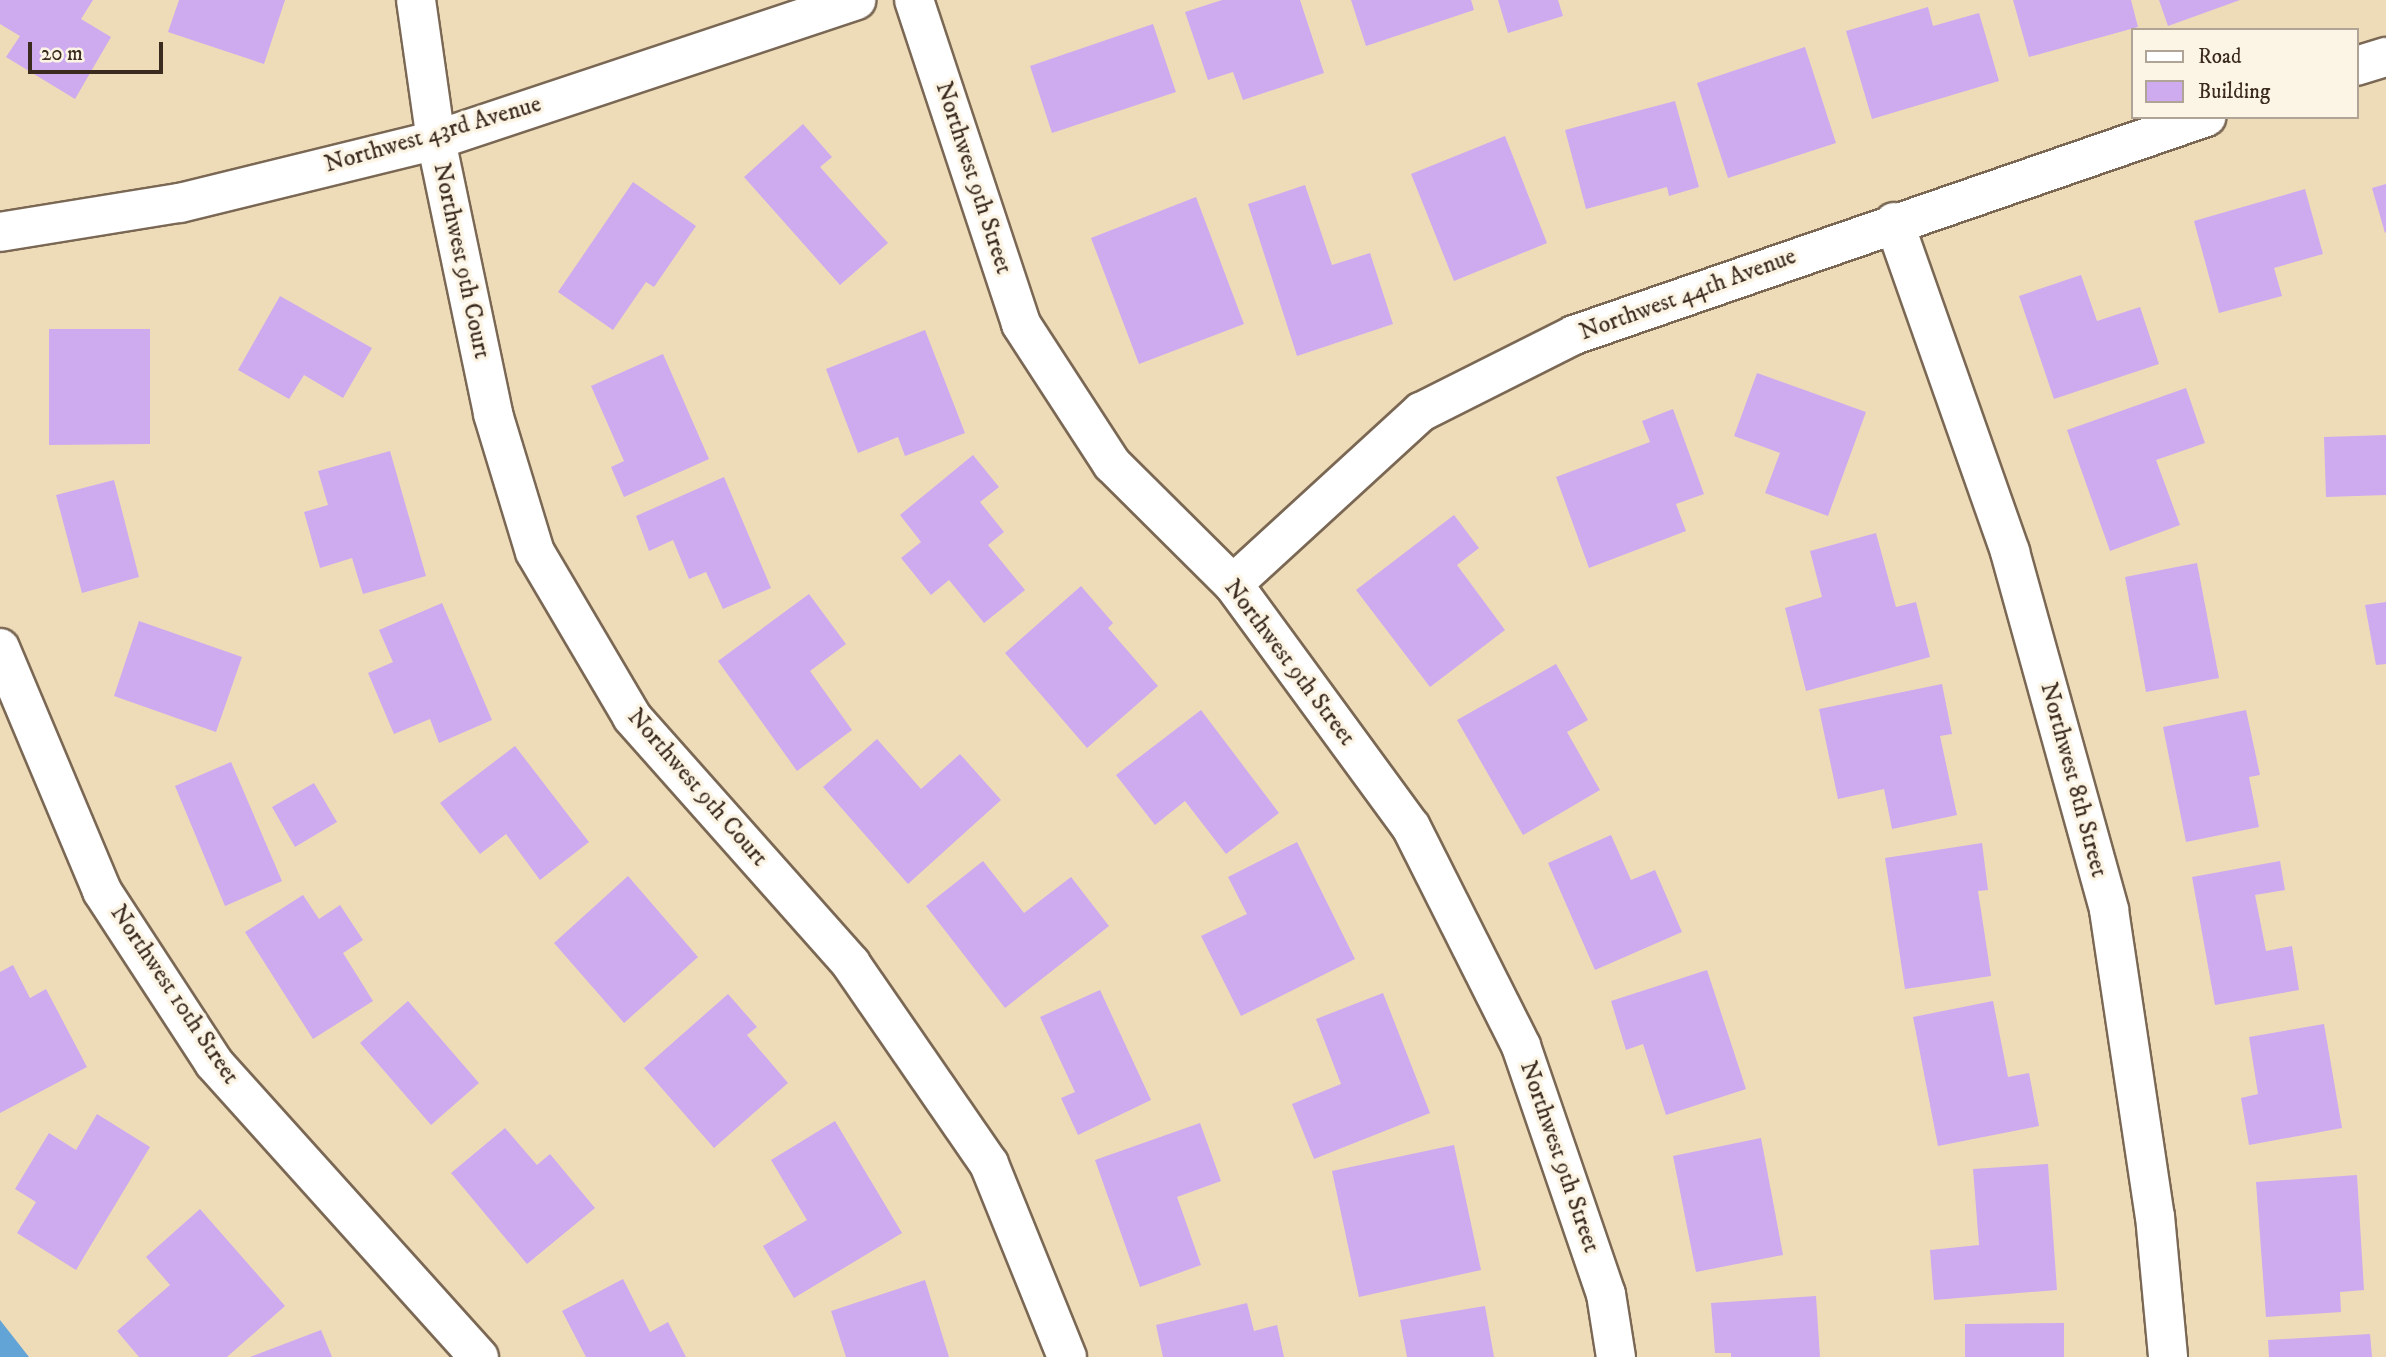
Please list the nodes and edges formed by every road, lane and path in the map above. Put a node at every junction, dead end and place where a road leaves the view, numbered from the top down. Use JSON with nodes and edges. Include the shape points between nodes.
{"nodes":[{"id":1,"x":416,"y":0,"type":"edge"},
{"id":2,"x":856,"y":0,"type":"edge"},
{"id":3,"x":914,"y":0,"type":"edge"},
{"id":4,"x":2386,"y":57,"type":"edge"},
{"id":5,"x":2358,"y":65,"type":"edge"},
{"id":6,"x":2200,"y":119,"type":"edge"},
{"id":7,"x":436,"y":140,"type":"junction"},
{"id":8,"x":1894,"y":222,"type":"junction"},
{"id":9,"x":0,"y":232,"type":"edge"},
{"id":10,"x":1233,"y":583,"type":"junction"},
{"id":11,"x":0,"y":648,"type":"edge"},
{"id":12,"x":479,"y":1357,"type":"edge"},
{"id":13,"x":1067,"y":1357,"type":"edge"},
{"id":14,"x":1616,"y":1357,"type":"edge"},
{"id":15,"x":2168,"y":1357,"type":"edge"}],
"edges":[{"from":1,"to":7,"type":"street","name":"Northwest 9th Court"},
{"from":2,"to":7,"type":"street","name":"Northwest 43rd Avenue"},
{"from":3,"to":10,"type":"street","name":"Northwest 9th Street","via":[[1021,324],[1112,464]]},
{"from":4,"to":5,"type":"street"},
{"from":6,"to":8,"type":"street","name":"Northwest 44th Avenue"},
{"from":7,"to":9,"type":"street","name":"Northwest 43rd Avenue","via":[[180,203]]},
{"from":7,"to":13,"type":"street","name":"Northwest 9th Court","via":[[493,414],[535,552],[632,717],[851,964],[989,1164]]},
{"from":8,"to":10,"type":"street","name":"Northwest 44th Avenue","via":[[1574,335],[1422,412]]},
{"from":8,"to":15,"type":"street","name":"Northwest 8th Street","via":[[2010,552],[2109,910],[2155,1216]]},
{"from":10,"to":14,"type":"street","name":"Northwest 9th Street","via":[[1411,827],[1521,1046],[1606,1294]]},
{"from":11,"to":12,"type":"street","name":"Northwest 10th Street","via":[[102,891],[214,1063]]}]}
